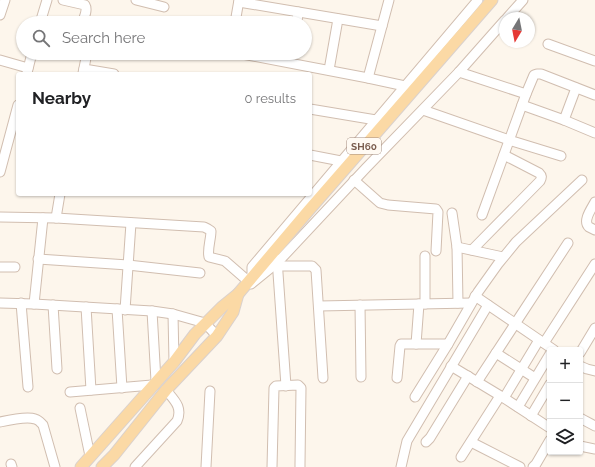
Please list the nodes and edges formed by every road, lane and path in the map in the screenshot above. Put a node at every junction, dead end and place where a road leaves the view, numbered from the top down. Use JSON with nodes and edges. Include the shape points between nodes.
{"nodes":[{"id":1,"x":5,"y":0,"type":"edge"},
{"id":2,"x":47,"y":0,"type":"edge"},
{"id":3,"x":63,"y":0,"type":"edge"},
{"id":4,"x":136,"y":0,"type":"edge"},
{"id":5,"x":389,"y":0,"type":"edge"},
{"id":6,"x":466,"y":0,"type":"edge"},
{"id":7,"x":492,"y":0,"type":"edge"},
{"id":8,"x":522,"y":0,"type":"edge"},
{"id":9,"x":239,"y":1,"type":"edge"},
{"id":10,"x":477,"y":1,"type":"edge"},
{"id":11,"x":164,"y":7,"type":"dead end"},
{"id":12,"x":298,"y":12,"type":"junction"},
{"id":13,"x":512,"y":12,"type":"edge"},
{"id":14,"x":0,"y":14,"type":"edge"},
{"id":15,"x":42,"y":16,"type":"edge"},
{"id":16,"x":84,"y":16,"type":"edge"},
{"id":17,"x":236,"y":16,"type":"edge"},
{"id":18,"x":298,"y":16,"type":"edge"},
{"id":19,"x":338,"y":19,"type":"junction"},
{"id":20,"x":382,"y":26,"type":"junction"},
{"id":21,"x":499,"y":27,"type":"edge"},
{"id":22,"x":548,"y":44,"type":"dead end"},
{"id":23,"x":0,"y":60,"type":"edge"},
{"id":24,"x":30,"y":60,"type":"edge"},
{"id":25,"x":86,"y":60,"type":"edge"},
{"id":26,"x":274,"y":60,"type":"edge"},
{"id":27,"x":291,"y":60,"type":"edge"},
{"id":28,"x":595,"y":62,"type":"edge"},
{"id":29,"x":290,"y":63,"type":"junction"},
{"id":30,"x":329,"y":70,"type":"junction"},
{"id":31,"x":27,"y":71,"type":"edge"},
{"id":32,"x":84,"y":71,"type":"edge"},
{"id":33,"x":94,"y":72,"type":"edge"},
{"id":34,"x":459,"y":72,"type":"junction"},
{"id":35,"x":368,"y":78,"type":"junction"},
{"id":36,"x":405,"y":86,"type":"junction"},
{"id":37,"x":576,"y":88,"type":"junction"},
{"id":38,"x":526,"y":94,"type":"junction"},
{"id":39,"x":595,"y":95,"type":"edge"},
{"id":40,"x":522,"y":104,"type":"junction"},
{"id":41,"x":312,"y":109,"type":"edge"},
{"id":42,"x":423,"y":110,"type":"junction"},
{"id":43,"x":376,"y":120,"type":"junction"},
{"id":44,"x":564,"y":120,"type":"junction"},
{"id":45,"x":15,"y":130,"type":"edge"},
{"id":46,"x":595,"y":133,"type":"edge"},
{"id":47,"x":4,"y":139,"type":"edge"},
{"id":48,"x":509,"y":140,"type":"junction"},
{"id":49,"x":312,"y":155,"type":"edge"},
{"id":50,"x":504,"y":155,"type":"junction"},
{"id":51,"x":561,"y":156,"type":"dead end"},
{"id":52,"x":341,"y":161,"type":"junction"},
{"id":53,"x":0,"y":172,"type":"edge"},
{"id":54,"x":354,"y":180,"type":"junction"},
{"id":55,"x":582,"y":180,"type":"dead end"},
{"id":56,"x":60,"y":196,"type":"edge"},
{"id":57,"x":312,"y":196,"type":"edge"},
{"id":58,"x":312,"y":196,"type":"edge"},
{"id":59,"x":595,"y":202,"type":"edge"},
{"id":60,"x":452,"y":213,"type":"dead end"},
{"id":61,"x":482,"y":215,"type":"dead end"},
{"id":62,"x":0,"y":217,"type":"edge"},
{"id":63,"x":43,"y":218,"type":"junction"},
{"id":64,"x":56,"y":218,"type":"junction"},
{"id":65,"x":131,"y":223,"type":"junction"},
{"id":66,"x":595,"y":230,"type":"edge"},
{"id":67,"x":568,"y":243,"type":"dead end"},
{"id":68,"x":457,"y":247,"type":"junction"},
{"id":69,"x":276,"y":248,"type":"junction"},
{"id":70,"x":472,"y":250,"type":"junction"},
{"id":71,"x":436,"y":251,"type":"dead end"},
{"id":72,"x":425,"y":256,"type":"dead end"},
{"id":73,"x":504,"y":257,"type":"junction"},
{"id":74,"x":38,"y":259,"type":"junction"},
{"id":75,"x":278,"y":264,"type":"junction"},
{"id":76,"x":595,"y":264,"type":"edge"},
{"id":77,"x":128,"y":265,"type":"junction"},
{"id":78,"x":0,"y":267,"type":"edge"},
{"id":79,"x":15,"y":267,"type":"dead end"},
{"id":80,"x":200,"y":273,"type":"dead end"},
{"id":81,"x":250,"y":279,"type":"junction"},
{"id":82,"x":238,"y":294,"type":"junction"},
{"id":83,"x":473,"y":300,"type":"junction"},
{"id":84,"x":0,"y":303,"type":"edge"},
{"id":85,"x":21,"y":303,"type":"junction"},
{"id":86,"x":458,"y":303,"type":"junction"},
{"id":87,"x":34,"y":304,"type":"junction"},
{"id":88,"x":422,"y":304,"type":"junction"},
{"id":89,"x":53,"y":305,"type":"junction"},
{"id":90,"x":360,"y":305,"type":"junction"},
{"id":91,"x":488,"y":305,"type":"junction"},
{"id":92,"x":319,"y":306,"type":"junction"},
{"id":93,"x":86,"y":307,"type":"junction"},
{"id":94,"x":121,"y":309,"type":"junction"},
{"id":95,"x":152,"y":311,"type":"junction"},
{"id":96,"x":173,"y":314,"type":"junction"},
{"id":97,"x":205,"y":323,"type":"junction"},
{"id":98,"x":515,"y":324,"type":"junction"},
{"id":99,"x":594,"y":331,"type":"edge"},
{"id":100,"x":217,"y":336,"type":"junction"},
{"id":101,"x":541,"y":341,"type":"junction"},
{"id":102,"x":416,"y":344,"type":"junction"},
{"id":103,"x":448,"y":344,"type":"junction"},
{"id":104,"x":548,"y":347,"type":"edge"},
{"id":105,"x":583,"y":348,"type":"edge"},
{"id":106,"x":496,"y":353,"type":"junction"},
{"id":107,"x":547,"y":359,"type":"edge"},
{"id":108,"x":174,"y":362,"type":"junction"},
{"id":109,"x":451,"y":366,"type":"junction"},
{"id":110,"x":583,"y":367,"type":"edge"},
{"id":111,"x":57,"y":369,"type":"dead end"},
{"id":112,"x":521,"y":369,"type":"junction"},
{"id":113,"x":595,"y":371,"type":"edge"},
{"id":114,"x":468,"y":376,"type":"junction"},
{"id":115,"x":361,"y":377,"type":"dead end"},
{"id":116,"x":323,"y":378,"type":"dead end"},
{"id":117,"x":398,"y":378,"type":"dead end"},
{"id":118,"x":535,"y":378,"type":"junction"},
{"id":119,"x":477,"y":382,"type":"junction"},
{"id":120,"x":154,"y":383,"type":"junction"},
{"id":121,"x":286,"y":386,"type":"junction"},
{"id":122,"x":28,"y":387,"type":"dead end"},
{"id":123,"x":122,"y":388,"type":"junction"},
{"id":124,"x":547,"y":389,"type":"edge"},
{"id":125,"x":91,"y":390,"type":"junction"},
{"id":126,"x":166,"y":390,"type":"junction"},
{"id":127,"x":210,"y":391,"type":"dead end"},
{"id":128,"x":70,"y":392,"type":"dead end"},
{"id":129,"x":502,"y":397,"type":"junction"},
{"id":130,"x":415,"y":398,"type":"dead end"},
{"id":131,"x":518,"y":407,"type":"junction"},
{"id":132,"x":80,"y":408,"type":"dead end"},
{"id":133,"x":531,"y":416,"type":"junction"},
{"id":134,"x":582,"y":419,"type":"edge"},
{"id":135,"x":0,"y":422,"type":"edge"},
{"id":136,"x":547,"y":424,"type":"edge"},
{"id":137,"x":595,"y":426,"type":"edge"},
{"id":138,"x":426,"y":442,"type":"dead end"},
{"id":139,"x":470,"y":442,"type":"junction"},
{"id":140,"x":547,"y":446,"type":"edge"},
{"id":141,"x":583,"y":447,"type":"edge"},
{"id":142,"x":595,"y":449,"type":"edge"},
{"id":143,"x":90,"y":456,"type":"junction"},
{"id":144,"x":461,"y":457,"type":"dead end"},
{"id":145,"x":537,"y":466,"type":"edge"},
{"id":146,"x":55,"y":467,"type":"edge"},
{"id":147,"x":81,"y":467,"type":"edge"},
{"id":148,"x":102,"y":467,"type":"edge"},
{"id":149,"x":135,"y":467,"type":"edge"},
{"id":150,"x":206,"y":467,"type":"edge"},
{"id":151,"x":272,"y":467,"type":"edge"},
{"id":152,"x":300,"y":467,"type":"edge"},
{"id":153,"x":401,"y":467,"type":"edge"},
{"id":154,"x":520,"y":467,"type":"edge"}],
"edges":[{"from":1,"to":14,"type":"street"},
{"from":2,"to":15,"type":"street"},
{"from":3,"to":16,"type":"street","via":[[85,5]]},
{"from":4,"to":11,"type":"street"},
{"from":5,"to":20,"type":"street"},
{"from":6,"to":10,"type":"street"},
{"from":7,"to":69,"type":"main road","number":"SH60"},
{"from":8,"to":13,"type":"street"},
{"from":9,"to":12,"type":"street"},
{"from":9,"to":17,"type":"street"},
{"from":10,"to":36,"type":"street"},
{"from":12,"to":18,"type":"street"},
{"from":12,"to":19,"type":"street"},
{"from":19,"to":20,"type":"street"},
{"from":19,"to":30,"type":"street"},
{"from":20,"to":35,"type":"street"},
{"from":21,"to":34,"type":"street"},
{"from":22,"to":28,"type":"street"},
{"from":23,"to":31,"type":"street"},
{"from":24,"to":31,"type":"street"},
{"from":25,"to":32,"type":"street"},
{"from":26,"to":29,"type":"street"},
{"from":27,"to":29,"type":"street"},
{"from":29,"to":30,"type":"street"},
{"from":30,"to":35,"type":"street"},
{"from":32,"to":33,"type":"street"},
{"from":34,"to":38,"type":"street"},
{"from":34,"to":42,"type":"street"},
{"from":35,"to":36,"type":"street"},
{"from":36,"to":43,"type":"street"},
{"from":37,"to":38,"type":"street","via":[[536,74]]},
{"from":37,"to":39,"type":"street"},
{"from":37,"to":44,"type":"street"},
{"from":38,"to":40,"type":"street"},
{"from":40,"to":44,"type":"street"},
{"from":40,"to":48,"type":"street"},
{"from":41,"to":43,"type":"street"},
{"from":42,"to":48,"type":"street"},
{"from":42,"to":54,"type":"street"},
{"from":43,"to":52,"type":"street"},
{"from":44,"to":46,"type":"street"},
{"from":45,"to":47,"type":"street"},
{"from":47,"to":53,"type":"street"},
{"from":48,"to":50,"type":"street"},
{"from":48,"to":51,"type":"street"},
{"from":49,"to":52,"type":"street"},
{"from":50,"to":61,"type":"street"},
{"from":50,"to":70,"type":"street","via":[[539,173],[542,178]]},
{"from":52,"to":58,"type":"street"},
{"from":54,"to":71,"type":"street","via":[[380,203],[436,209]]},
{"from":54,"to":75,"type":"street"},
{"from":55,"to":73,"type":"street","via":[[516,242]]},
{"from":56,"to":64,"type":"street"},
{"from":57,"to":81,"type":"street","via":[[252,267]]},
{"from":59,"to":66,"type":"street","via":[[586,223]]},
{"from":60,"to":68,"type":"street"},
{"from":62,"to":63,"type":"street"},
{"from":63,"to":64,"type":"street"},
{"from":63,"to":74,"type":"street"},
{"from":64,"to":65,"type":"street"},
{"from":65,"to":77,"type":"street"},
{"from":65,"to":81,"type":"street","via":[[204,227],[210,231],[209,257],[225,261]]},
{"from":67,"to":98,"type":"street"},
{"from":68,"to":70,"type":"street"},
{"from":68,"to":86,"type":"street"},
{"from":69,"to":75,"type":"street"},
{"from":69,"to":81,"type":"main road","number":"SH60"},
{"from":70,"to":73,"type":"street"},
{"from":72,"to":88,"type":"street"},
{"from":73,"to":83,"type":"street"},
{"from":74,"to":77,"type":"street"},
{"from":74,"to":87,"type":"street"},
{"from":75,"to":82,"type":"street"},
{"from":75,"to":92,"type":"street","via":[[315,268]]},
{"from":75,"to":121,"type":"street"},
{"from":76,"to":101,"type":"street"},
{"from":77,"to":80,"type":"street"},
{"from":77,"to":94,"type":"street"},
{"from":78,"to":79,"type":"street"},
{"from":81,"to":82,"type":"main road","number":"SH60"},
{"from":82,"to":97,"type":"main road","number":"SH60"},
{"from":82,"to":100,"type":"main road","number":"SH60","via":[[233,312]]},
{"from":83,"to":86,"type":"street"},
{"from":83,"to":91,"type":"street"},
{"from":83,"to":103,"type":"street"},
{"from":84,"to":85,"type":"street"},
{"from":85,"to":87,"type":"street"},
{"from":85,"to":122,"type":"street"},
{"from":86,"to":88,"type":"street"},
{"from":87,"to":89,"type":"street"},
{"from":88,"to":90,"type":"street"},
{"from":88,"to":102,"type":"street"},
{"from":89,"to":93,"type":"street"},
{"from":89,"to":111,"type":"street"},
{"from":90,"to":92,"type":"street"},
{"from":90,"to":115,"type":"street"},
{"from":91,"to":98,"type":"street"},
{"from":91,"to":109,"type":"street"},
{"from":92,"to":116,"type":"street"},
{"from":93,"to":94,"type":"street"},
{"from":93,"to":125,"type":"street"},
{"from":94,"to":95,"type":"street"},
{"from":94,"to":123,"type":"street"},
{"from":95,"to":96,"type":"street"},
{"from":95,"to":120,"type":"street"},
{"from":96,"to":97,"type":"street"},
{"from":96,"to":108,"type":"street"},
{"from":97,"to":100,"type":"street"},
{"from":97,"to":108,"type":"main road","number":"SH60"},
{"from":98,"to":101,"type":"street"},
{"from":98,"to":106,"type":"street"},
{"from":99,"to":105,"type":"street"},
{"from":100,"to":126,"type":"main road","number":"SH60"},
{"from":101,"to":104,"type":"street"},
{"from":101,"to":112,"type":"street"},
{"from":102,"to":103,"type":"street"},
{"from":102,"to":117,"type":"street","via":[[400,346]]},
{"from":103,"to":130,"type":"street"},
{"from":106,"to":112,"type":"street"},
{"from":106,"to":119,"type":"street"},
{"from":107,"to":118,"type":"street"},
{"from":108,"to":120,"type":"main road","number":"SH60"},
{"from":109,"to":114,"type":"street"},
{"from":109,"to":153,"type":"street","via":[[407,441]]},
{"from":110,"to":113,"type":"street"},
{"from":112,"to":118,"type":"street"},
{"from":112,"to":129,"type":"street"},
{"from":114,"to":119,"type":"street"},
{"from":114,"to":138,"type":"street"},
{"from":118,"to":131,"type":"street"},
{"from":119,"to":129,"type":"street"},
{"from":120,"to":123,"type":"street"},
{"from":120,"to":143,"type":"main road","number":"SH60"},
{"from":121,"to":151,"type":"street","via":[[274,388]]},
{"from":121,"to":152,"type":"street","via":[[298,385],[301,388]]},
{"from":123,"to":125,"type":"street"},
{"from":124,"to":133,"type":"street"},
{"from":125,"to":128,"type":"street"},
{"from":126,"to":148,"type":"main road","number":"SH60"},
{"from":126,"to":149,"type":"street","via":[[178,405],[178,417]]},
{"from":127,"to":150,"type":"street"},
{"from":129,"to":131,"type":"street"},
{"from":129,"to":139,"type":"street"},
{"from":131,"to":133,"type":"street"},
{"from":132,"to":143,"type":"street"},
{"from":133,"to":136,"type":"street"},
{"from":134,"to":137,"type":"street"},
{"from":135,"to":146,"type":"street","via":[[29,418],[39,421]]},
{"from":139,"to":144,"type":"street"},
{"from":139,"to":154,"type":"street"},
{"from":140,"to":145,"type":"street"},
{"from":141,"to":142,"type":"street"},
{"from":143,"to":147,"type":"main road","number":"SH60"}]}
